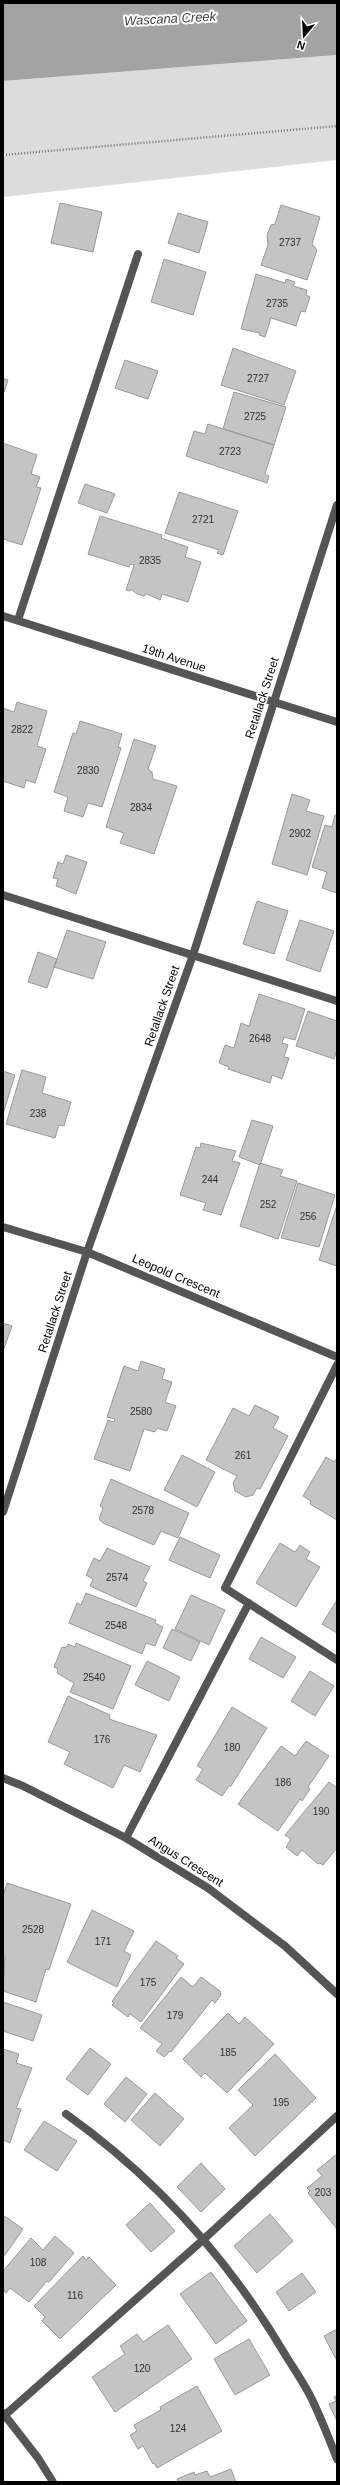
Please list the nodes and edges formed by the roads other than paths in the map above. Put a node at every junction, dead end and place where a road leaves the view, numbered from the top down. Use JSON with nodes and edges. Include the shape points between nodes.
{"nodes":[{"id":1,"x":138,"y":254,"type":"dead end"},
{"id":2,"x":337,"y":505,"type":"edge"},
{"id":3,"x":3,"y":616,"type":"edge"},
{"id":4,"x":18,"y":620,"type":"junction"},
{"id":5,"x":273,"y":702,"type":"junction"},
{"id":6,"x":337,"y":722,"type":"edge"},
{"id":7,"x":3,"y":895,"type":"edge"},
{"id":8,"x":193,"y":955,"type":"junction"},
{"id":9,"x":337,"y":1001,"type":"edge"},
{"id":10,"x":3,"y":1227,"type":"edge"},
{"id":11,"x":88,"y":1252,"type":"junction"},
{"id":12,"x":337,"y":1356,"type":"edge"},
{"id":13,"x":337,"y":1365,"type":"edge"},
{"id":14,"x":5,"y":1500,"type":"edge"},
{"id":15,"x":3,"y":1512,"type":"edge"},
{"id":16,"x":249,"y":1603,"type":"junction"},
{"id":17,"x":337,"y":1660,"type":"edge"},
{"id":18,"x":3,"y":1778,"type":"edge"},
{"id":19,"x":126,"y":1838,"type":"junction"},
{"id":20,"x":337,"y":1994,"type":"edge"},
{"id":21,"x":66,"y":2114,"type":"dead end"},
{"id":22,"x":337,"y":2116,"type":"edge"},
{"id":23,"x":204,"y":2239,"type":"junction"},
{"id":24,"x":4,"y":2414,"type":"edge"},
{"id":25,"x":337,"y":2459,"type":"edge"},
{"id":26,"x":53,"y":2482,"type":"edge"}],
"edges":[{"from":1,"to":4,"type":"street"},
{"from":2,"to":5,"type":"street","name":"Retallack Street"},
{"from":3,"to":4,"type":"street","name":"19th Avenue"},
{"from":4,"to":5,"type":"street","name":"19th Avenue"},
{"from":5,"to":6,"type":"street","name":"19th Avenue"},
{"from":5,"to":8,"type":"street","name":"Retallack Street"},
{"from":7,"to":8,"type":"street"},
{"from":8,"to":9,"type":"street"},
{"from":8,"to":11,"type":"street","name":"Retallack Street"},
{"from":10,"to":11,"type":"street","name":"Leopold Crescent"},
{"from":11,"to":12,"type":"street","name":"Leopold Crescent"},
{"from":11,"to":14,"type":"street","name":"Retallack Street"},
{"from":13,"to":16,"type":"street","via":[[225,1588]]},
{"from":14,"to":15,"type":"street","name":"Retallack Street"},
{"from":16,"to":17,"type":"street"},
{"from":16,"to":19,"type":"street"},
{"from":18,"to":19,"type":"street","name":"Angus Crescent"},
{"from":19,"to":20,"type":"street","name":"Angus Crescent","via":[[208,1888],[285,1946]]},
{"from":21,"to":23,"type":"street","via":[[107,2143],[136,2169]]},
{"from":22,"to":23,"type":"street"},
{"from":23,"to":24,"type":"street"},
{"from":23,"to":25,"type":"street","via":[[274,2336],[315,2404]]},
{"from":24,"to":26,"type":"street"}]}
